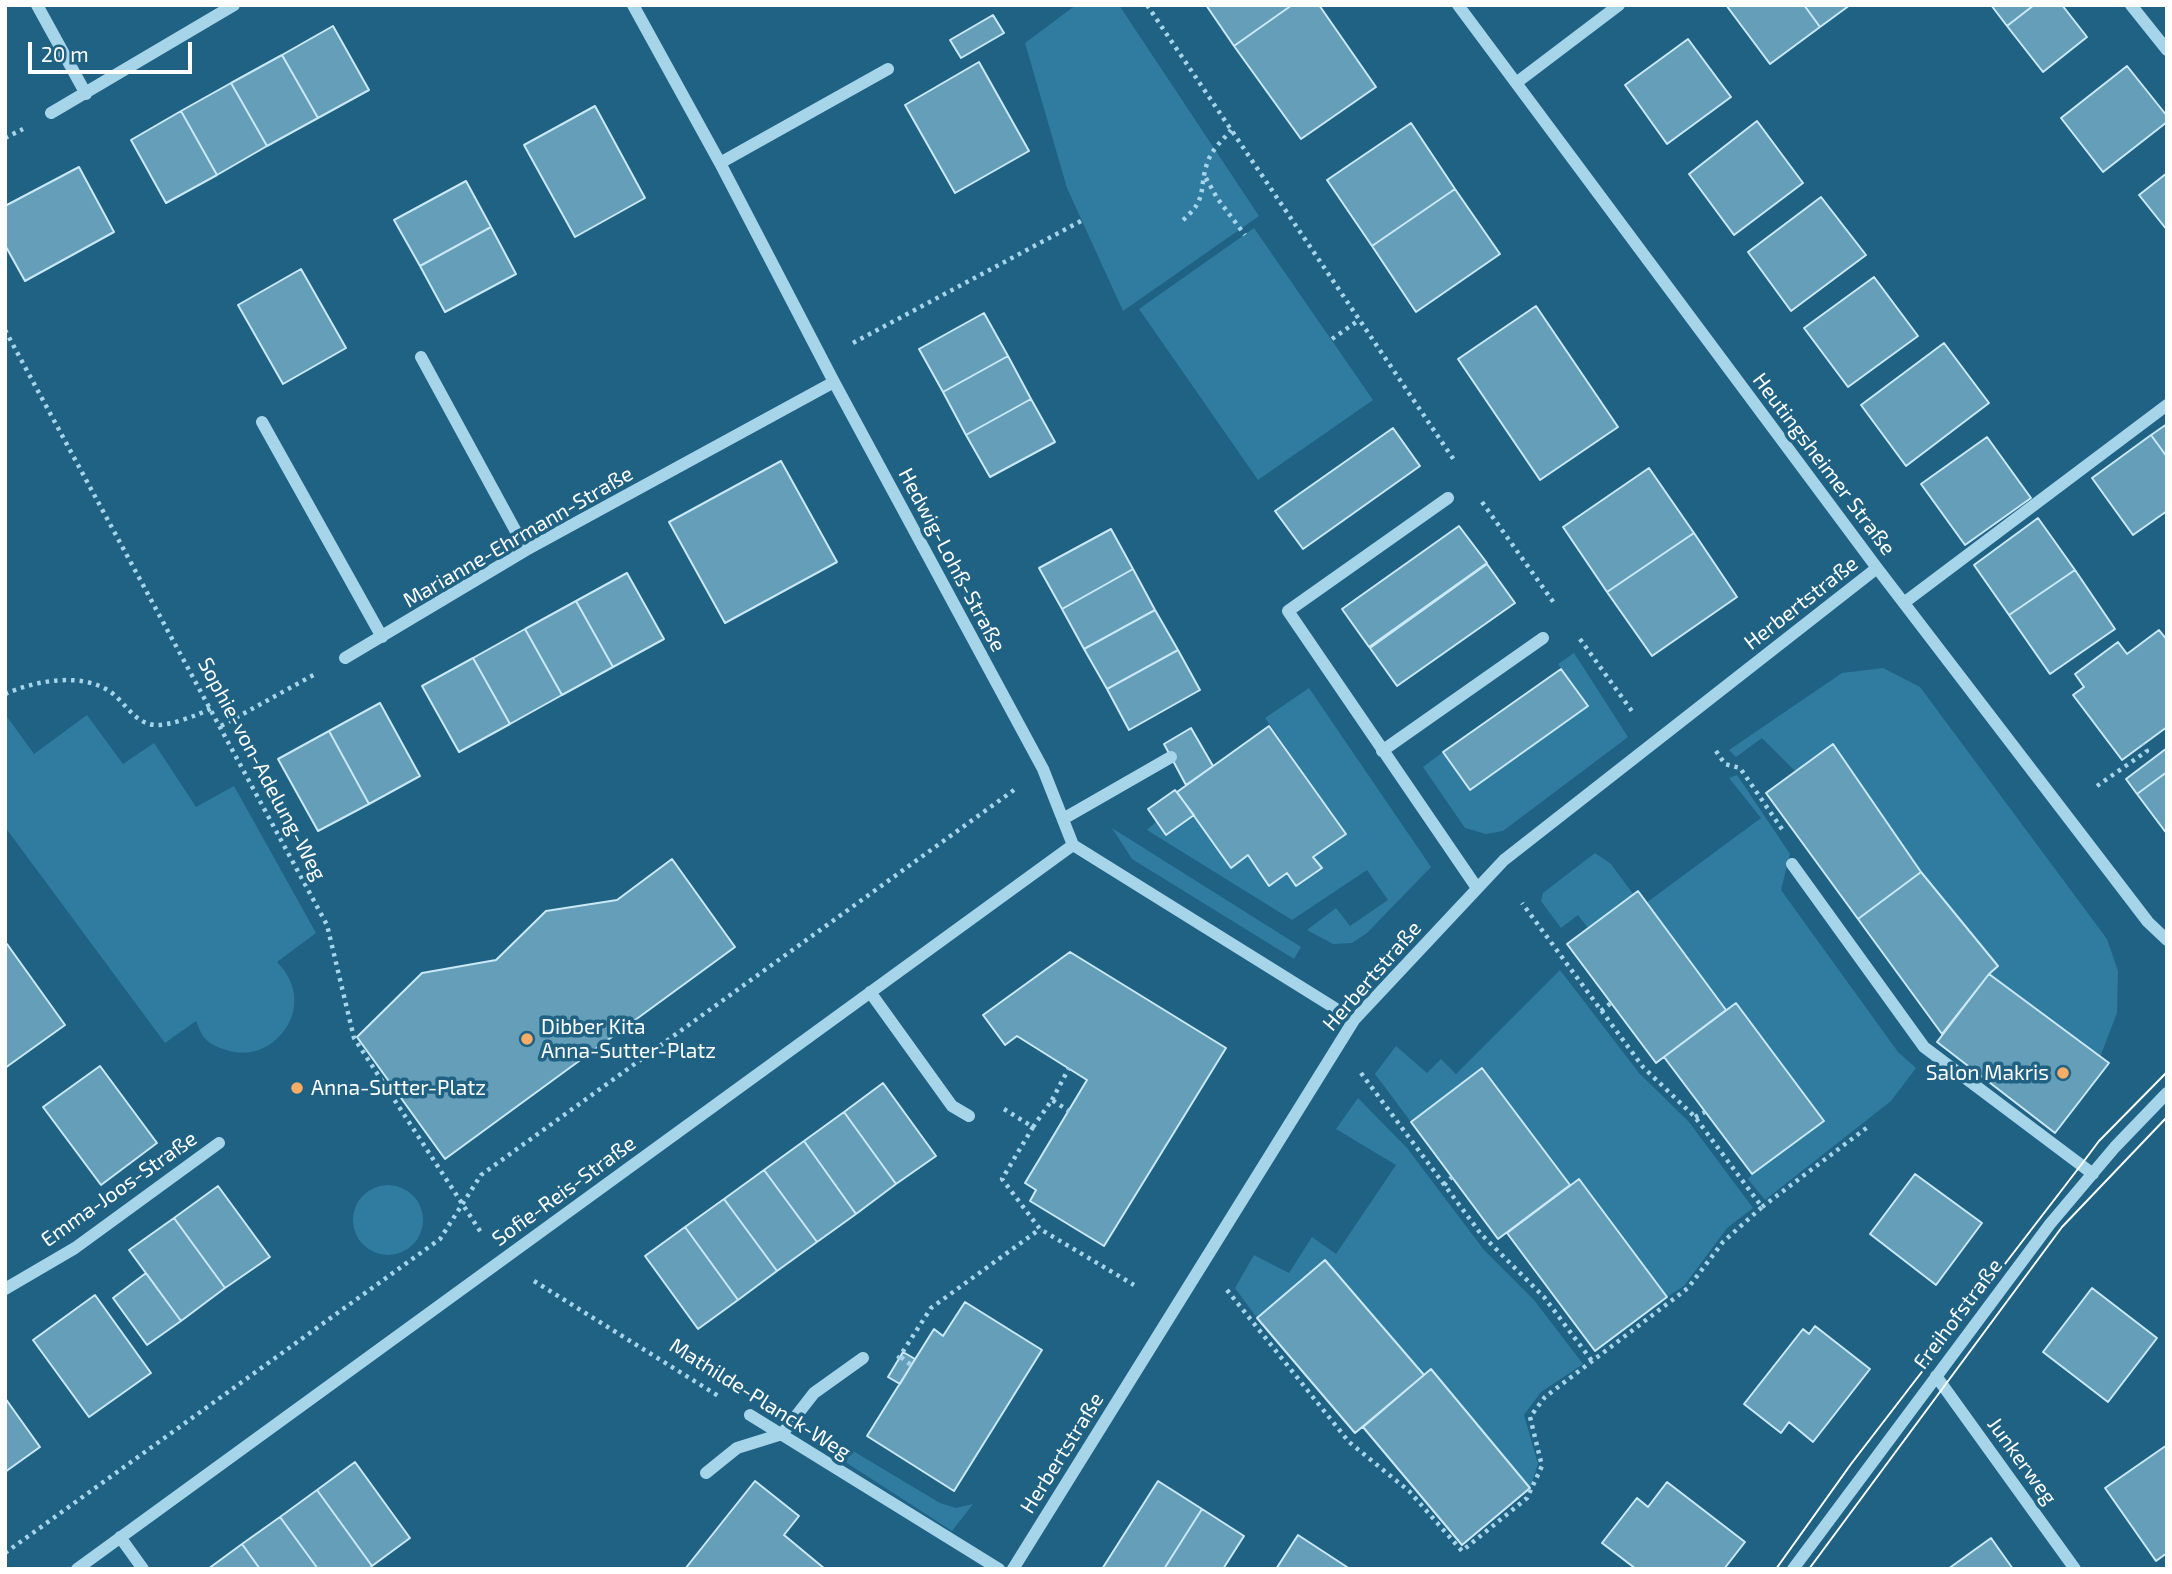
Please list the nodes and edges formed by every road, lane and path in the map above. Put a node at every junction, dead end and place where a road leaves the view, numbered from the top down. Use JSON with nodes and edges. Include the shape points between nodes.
{"nodes":[{"id":1,"x":37,"y":5,"type":"edge"},
{"id":2,"x":234,"y":5,"type":"edge"},
{"id":3,"x":633,"y":5,"type":"edge"},
{"id":4,"x":1147,"y":5,"type":"edge"},
{"id":5,"x":1458,"y":5,"type":"edge"},
{"id":6,"x":1619,"y":5,"type":"edge"},
{"id":7,"x":2131,"y":5,"type":"edge"},
{"id":8,"x":2167,"y":50,"type":"edge"},
{"id":9,"x":888,"y":69,"type":"dead end"},
{"id":10,"x":1516,"y":83,"type":"junction"},
{"id":11,"x":86,"y":94,"type":"junction"},
{"id":12,"x":51,"y":113,"type":"dead end"},
{"id":13,"x":1231,"y":130,"type":"junction"},
{"id":14,"x":720,"y":163,"type":"junction"},
{"id":15,"x":1205,"y":178,"type":"junction"},
{"id":16,"x":1182,"y":220,"type":"dead end"},
{"id":17,"x":1081,"y":221,"type":"dead end"},
{"id":18,"x":1245,"y":235,"type":"dead end"},
{"id":19,"x":1359,"y":320,"type":"junction"},
{"id":20,"x":5,"y":330,"type":"edge"},
{"id":21,"x":1332,"y":339,"type":"dead end"},
{"id":22,"x":421,"y":357,"type":"dead end"},
{"id":23,"x":822,"y":360,"type":"junction"},
{"id":24,"x":834,"y":382,"type":"junction"},
{"id":25,"x":2167,"y":405,"type":"edge"},
{"id":26,"x":262,"y":422,"type":"dead end"},
{"id":27,"x":1461,"y":471,"type":"dead end"},
{"id":28,"x":1476,"y":493,"type":"dead end"},
{"id":29,"x":1448,"y":498,"type":"dead end"},
{"id":30,"x":526,"y":550,"type":"junction"},
{"id":31,"x":1877,"y":568,"type":"junction"},
{"id":32,"x":1905,"y":602,"type":"junction"},
{"id":33,"x":1559,"y":609,"type":"dead end"},
{"id":34,"x":1574,"y":631,"type":"dead end"},
{"id":35,"x":382,"y":637,"type":"junction"},
{"id":36,"x":1543,"y":638,"type":"dead end"},
{"id":37,"x":345,"y":658,"type":"joint"},
{"id":38,"x":5,"y":694,"type":"edge"},
{"id":39,"x":212,"y":708,"type":"junction"},
{"id":40,"x":221,"y":726,"type":"junction"},
{"id":41,"x":1654,"y":742,"type":"junction"},
{"id":42,"x":2143,"y":744,"type":"dead end"},
{"id":43,"x":1382,"y":751,"type":"junction"},
{"id":44,"x":1716,"y":751,"type":"dead end"},
{"id":45,"x":1171,"y":757,"type":"dead end"},
{"id":46,"x":1043,"y":769,"type":"junction"},
{"id":47,"x":2097,"y":786,"type":"dead end"},
{"id":48,"x":1063,"y":819,"type":"junction"},
{"id":49,"x":1073,"y":845,"type":"junction"},
{"id":50,"x":1793,"y":864,"type":"joint"},
{"id":51,"x":1477,"y":888,"type":"junction"},
{"id":52,"x":1522,"y":902,"type":"dead end"},
{"id":53,"x":2167,"y":940,"type":"edge"},
{"id":54,"x":870,"y":992,"type":"junction"},
{"id":55,"x":1611,"y":1003,"type":"dead end"},
{"id":56,"x":1601,"y":1011,"type":"junction"},
{"id":57,"x":1354,"y":1020,"type":"junction"},
{"id":58,"x":1069,"y":1069,"type":"dead end"},
{"id":59,"x":1360,"y":1073,"type":"dead end"},
{"id":60,"x":2167,"y":1093,"type":"edge"},
{"id":61,"x":1052,"y":1100,"type":"junction"},
{"id":62,"x":1000,"y":1107,"type":"dead end"},
{"id":63,"x":1069,"y":1111,"type":"dead end"},
{"id":64,"x":1705,"y":1112,"type":"dead end"},
{"id":65,"x":969,"y":1116,"type":"dead end"},
{"id":66,"x":1695,"y":1117,"type":"junction"},
{"id":67,"x":1870,"y":1126,"type":"dead end"},
{"id":68,"x":1033,"y":1127,"type":"junction"},
{"id":69,"x":219,"y":1143,"type":"dead end"},
{"id":70,"x":2093,"y":1174,"type":"junction"},
{"id":71,"x":1452,"y":1177,"type":"dead end"},
{"id":72,"x":1444,"y":1185,"type":"junction"},
{"id":73,"x":462,"y":1205,"type":"junction"},
{"id":74,"x":1762,"y":1207,"type":"junction"},
{"id":75,"x":475,"y":1226,"type":"dead end"},
{"id":76,"x":1040,"y":1229,"type":"junction"},
{"id":77,"x":502,"y":1260,"type":"junction"},
{"id":78,"x":1134,"y":1285,"type":"dead end"},
{"id":79,"x":5,"y":1289,"type":"edge"},
{"id":80,"x":1226,"y":1289,"type":"dead end"},
{"id":81,"x":1552,"y":1293,"type":"dead end"},
{"id":82,"x":1544,"y":1297,"type":"junction"},
{"id":83,"x":901,"y":1357,"type":"junction"},
{"id":84,"x":863,"y":1358,"type":"dead end"},
{"id":85,"x":894,"y":1362,"type":"dead end"},
{"id":86,"x":1592,"y":1362,"type":"junction"},
{"id":87,"x":911,"y":1365,"type":"dead end"},
{"id":88,"x":1304,"y":1372,"type":"dead end"},
{"id":89,"x":1937,"y":1376,"type":"junction"},
{"id":90,"x":1297,"y":1377,"type":"junction"},
{"id":91,"x":750,"y":1415,"type":"joint"},
{"id":92,"x":782,"y":1434,"type":"junction"},
{"id":93,"x":706,"y":1473,"type":"dead end"},
{"id":94,"x":120,"y":1537,"type":"junction"},
{"id":95,"x":5,"y":1553,"type":"edge"},
{"id":96,"x":77,"y":1569,"type":"edge"},
{"id":97,"x":143,"y":1569,"type":"edge"},
{"id":98,"x":999,"y":1569,"type":"edge"},
{"id":99,"x":1013,"y":1569,"type":"edge"},
{"id":100,"x":1793,"y":1569,"type":"edge"},
{"id":101,"x":2076,"y":1569,"type":"edge"}],
"edges":[{"from":1,"to":11,"type":"street"},
{"from":2,"to":11,"type":"street"},
{"from":3,"to":14,"type":"street","name":"Hedwig-Lohß-Straße"},
{"from":4,"to":13,"type":"path"},
{"from":5,"to":10,"type":"street","name":"Heutingsheimer Straße"},
{"from":6,"to":10,"type":"street"},
{"from":7,"to":8,"type":"street"},
{"from":9,"to":14,"type":"street"},
{"from":10,"to":31,"type":"street","name":"Heutingsheimer Straße"},
{"from":11,"to":12,"type":"street"},
{"from":13,"to":15,"type":"path","via":[[1208,162]]},
{"from":13,"to":19,"type":"path"},
{"from":14,"to":23,"type":"street","name":"Hedwig-Lohß-Straße"},
{"from":15,"to":16,"type":"path","via":[[1194,211]]},
{"from":15,"to":18,"type":"path"},
{"from":17,"to":23,"type":"path"},
{"from":19,"to":21,"type":"path"},
{"from":19,"to":27,"type":"path"},
{"from":20,"to":39,"type":"path","name":"Sophie-von-Adelung-Weg"},
{"from":22,"to":30,"type":"street"},
{"from":23,"to":24,"type":"street","name":"Hedwig-Lohß-Straße"},
{"from":24,"to":30,"type":"street","name":"Marianne-Ehrmann-Straße"},
{"from":24,"to":46,"type":"street","name":"Hedwig-Lohß-Straße"},
{"from":25,"to":32,"type":"street"},
{"from":26,"to":35,"type":"street"},
{"from":28,"to":33,"type":"path"},
{"from":29,"to":43,"type":"street","via":[[1288,611]]},
{"from":30,"to":35,"type":"street","name":"Marianne-Ehrmann-Straße"},
{"from":31,"to":32,"type":"street","name":"Heutingsheimer Straße"},
{"from":31,"to":41,"type":"street","name":"Herbertstraße"},
{"from":32,"to":53,"type":"street","name":"Heutingsheimer Straße","via":[[2148,922]]},
{"from":34,"to":41,"type":"path"},
{"from":35,"to":37,"type":"street","name":"Marianne-Ehrmann-Straße"},
{"from":36,"to":43,"type":"street"},
{"from":37,"to":40,"type":"path"},
{"from":38,"to":39,"type":"path","via":[[43,682],[86,680],[110,691],[132,715],[155,725]]},
{"from":39,"to":40,"type":"path","name":"Sophie-von-Adelung-Weg"},
{"from":40,"to":73,"type":"path","name":"Sophie-von-Adelung-Weg","via":[[327,925],[354,1038]]},
{"from":41,"to":51,"type":"street","name":"Herbertstraße","via":[[1504,860]]},
{"from":42,"to":47,"type":"path","via":[[2147,751]]},
{"from":43,"to":51,"type":"street"},
{"from":44,"to":50,"type":"path","via":[[1725,764],[1740,768],[1795,847]]},
{"from":45,"to":48,"type":"street"},
{"from":46,"to":48,"type":"street","name":"Hedwig-Lohß-Straße"},
{"from":46,"to":73,"type":"path","via":[[481,1175]]},
{"from":48,"to":49,"type":"street","name":"Hedwig-Lohß-Straße"},
{"from":49,"to":54,"type":"street","name":"Sofie-Reis-Straße"},
{"from":49,"to":57,"type":"street"},
{"from":50,"to":70,"type":"street","via":[[1924,1047]]},
{"from":51,"to":57,"type":"street","name":"Herbertstraße"},
{"from":52,"to":56,"type":"path"},
{"from":54,"to":65,"type":"street","via":[[953,1106]]},
{"from":54,"to":77,"type":"street","name":"Sofie-Reis-Straße"},
{"from":55,"to":56,"type":"path"},
{"from":56,"to":66,"type":"path","via":[[1643,1067]]},
{"from":57,"to":99,"type":"street","name":"Herbertstraße"},
{"from":58,"to":61,"type":"path"},
{"from":59,"to":72,"type":"path"},
{"from":60,"to":70,"type":"street","name":"Freihofstraße"},
{"from":61,"to":63,"type":"path"},
{"from":61,"to":68,"type":"path"},
{"from":62,"to":68,"type":"path"},
{"from":64,"to":66,"type":"path"},
{"from":66,"to":74,"type":"path"},
{"from":67,"to":74,"type":"path"},
{"from":68,"to":76,"type":"path","via":[[1002,1179]]},
{"from":69,"to":79,"type":"street","name":"Emma-Joos-Straße","via":[[75,1248]]},
{"from":70,"to":89,"type":"street","name":"Freihofstraße"},
{"from":71,"to":72,"type":"path"},
{"from":72,"to":82,"type":"path","via":[[1481,1234]]},
{"from":73,"to":75,"type":"path","name":"Sophie-von-Adelung-Weg"},
{"from":73,"to":95,"type":"path","via":[[440,1239]]},
{"from":74,"to":86,"type":"path","via":[[1723,1242],[1688,1288]]},
{"from":76,"to":78,"type":"path"},
{"from":76,"to":83,"type":"path","via":[[931,1308]]},
{"from":77,"to":91,"type":"path","name":"Mathilde-Planck-Weg"},
{"from":77,"to":94,"type":"street","name":"Sofie-Reis-Straße"},
{"from":80,"to":90,"type":"path"},
{"from":81,"to":82,"type":"path"},
{"from":82,"to":86,"type":"path"},
{"from":83,"to":85,"type":"path"},
{"from":83,"to":87,"type":"path"},
{"from":84,"to":92,"type":"street","via":[[814,1393]]},
{"from":86,"to":90,"type":"path","via":[[1545,1397],[1530,1417],[1542,1466],[1527,1498],[1462,1551],[1411,1489],[1349,1442]]},
{"from":88,"to":90,"type":"path"},
{"from":89,"to":100,"type":"street","name":"Freihofstraße"},
{"from":89,"to":101,"type":"street","name":"Junkerweg"},
{"from":91,"to":92,"type":"street","name":"Mathilde-Planck-Weg"},
{"from":92,"to":93,"type":"street","via":[[737,1448]]},
{"from":92,"to":98,"type":"street","name":"Mathilde-Planck-Weg"},
{"from":94,"to":96,"type":"street","name":"Sofie-Reis-Straße"},
{"from":94,"to":97,"type":"street"}]}
